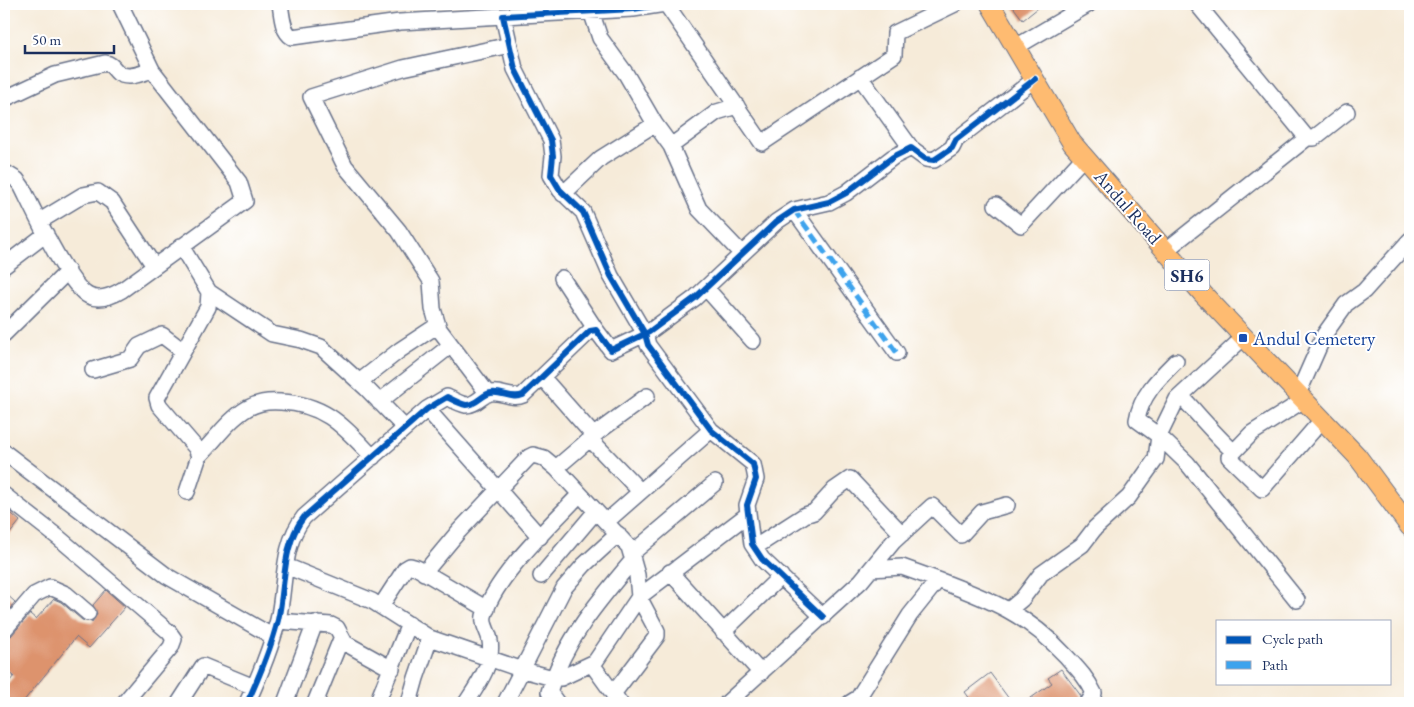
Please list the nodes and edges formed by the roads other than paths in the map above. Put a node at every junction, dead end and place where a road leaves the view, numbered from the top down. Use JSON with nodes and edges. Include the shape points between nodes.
{"nodes":[{"id":1,"x":120,"y":4,"type":"edge"},
{"id":2,"x":280,"y":4,"type":"edge"},
{"id":3,"x":666,"y":4,"type":"edge"},
{"id":4,"x":955,"y":4,"type":"edge"},
{"id":5,"x":990,"y":4,"type":"edge"},
{"id":6,"x":1089,"y":4,"type":"edge"},
{"id":7,"x":1197,"y":4,"type":"edge"},
{"id":8,"x":591,"y":11,"type":"junction"},
{"id":9,"x":508,"y":12,"type":"edge"},
{"id":10,"x":510,"y":45,"type":"junction"},
{"id":11,"x":1016,"y":47,"type":"junction"},
{"id":12,"x":152,"y":70,"type":"junction"},
{"id":13,"x":860,"y":77,"type":"junction"},
{"id":14,"x":1034,"y":78,"type":"junction"},
{"id":15,"x":4,"y":100,"type":"edge"},
{"id":16,"x":737,"y":106,"type":"junction"},
{"id":17,"x":1346,"y":112,"type":"dead end"},
{"id":18,"x":655,"y":124,"type":"junction"},
{"id":19,"x":1307,"y":138,"type":"junction"},
{"id":20,"x":671,"y":146,"type":"junction"},
{"id":21,"x":910,"y":148,"type":"junction"},
{"id":22,"x":1084,"y":157,"type":"junction"},
{"id":23,"x":4,"y":172,"type":"edge"},
{"id":24,"x":564,"y":194,"type":"junction"},
{"id":25,"x":996,"y":205,"type":"dead end"},
{"id":26,"x":794,"y":210,"type":"junction"},
{"id":27,"x":43,"y":228,"type":"junction"},
{"id":28,"x":1410,"y":240,"type":"edge"},
{"id":29,"x":181,"y":246,"type":"junction"},
{"id":30,"x":1166,"y":251,"type":"junction"},
{"id":31,"x":742,"y":254,"type":"junction"},
{"id":32,"x":4,"y":266,"type":"edge"},
{"id":33,"x":154,"y":266,"type":"junction"},
{"id":34,"x":68,"y":270,"type":"junction"},
{"id":35,"x":562,"y":278,"type":"dead end"},
{"id":36,"x":706,"y":288,"type":"junction"},
{"id":37,"x":209,"y":292,"type":"junction"},
{"id":38,"x":438,"y":326,"type":"junction"},
{"id":39,"x":596,"y":330,"type":"junction"},
{"id":40,"x":4,"y":334,"type":"edge"},
{"id":41,"x":645,"y":334,"type":"junction"},
{"id":42,"x":1244,"y":338,"type":"junction"},
{"id":43,"x":753,"y":341,"type":"dead end"},
{"id":44,"x":450,"y":346,"type":"junction"},
{"id":45,"x":183,"y":351,"type":"junction"},
{"id":46,"x":897,"y":353,"type":"dead end"},
{"id":47,"x":1176,"y":361,"type":"dead end"},
{"id":48,"x":93,"y":370,"type":"dead end"},
{"id":49,"x":542,"y":376,"type":"junction"},
{"id":50,"x":359,"y":382,"type":"junction"},
{"id":51,"x":488,"y":394,"type":"junction"},
{"id":52,"x":647,"y":396,"type":"dead end"},
{"id":53,"x":1181,"y":396,"type":"junction"},
{"id":54,"x":1301,"y":397,"type":"junction"},
{"id":55,"x":379,"y":402,"type":"junction"},
{"id":56,"x":427,"y":409,"type":"junction"},
{"id":57,"x":1322,"y":420,"type":"junction"},
{"id":58,"x":405,"y":428,"type":"junction"},
{"id":59,"x":712,"y":430,"type":"junction"},
{"id":60,"x":1159,"y":436,"type":"junction"},
{"id":61,"x":592,"y":437,"type":"junction"},
{"id":62,"x":4,"y":452,"type":"edge"},
{"id":63,"x":1234,"y":452,"type":"junction"},
{"id":64,"x":199,"y":456,"type":"junction"},
{"id":65,"x":373,"y":457,"type":"junction"},
{"id":66,"x":556,"y":468,"type":"junction"},
{"id":67,"x":715,"y":483,"type":"dead end"},
{"id":68,"x":498,"y":490,"type":"junction"},
{"id":69,"x":640,"y":491,"type":"junction"},
{"id":70,"x":187,"y":492,"type":"dead end"},
{"id":71,"x":580,"y":494,"type":"junction"},
{"id":72,"x":4,"y":495,"type":"edge"},
{"id":73,"x":1007,"y":505,"type":"dead end"},
{"id":74,"x":748,"y":514,"type":"junction"},
{"id":75,"x":601,"y":517,"type":"junction"},
{"id":76,"x":1410,"y":527,"type":"edge"},
{"id":77,"x":618,"y":534,"type":"junction"},
{"id":78,"x":902,"y":534,"type":"junction"},
{"id":79,"x":540,"y":537,"type":"junction"},
{"id":80,"x":752,"y":544,"type":"junction"},
{"id":81,"x":632,"y":557,"type":"junction"},
{"id":82,"x":286,"y":566,"type":"junction"},
{"id":83,"x":871,"y":569,"type":"junction"},
{"id":84,"x":424,"y":572,"type":"junction"},
{"id":85,"x":670,"y":572,"type":"junction"},
{"id":86,"x":541,"y":576,"type":"dead end"},
{"id":87,"x":782,"y":576,"type":"junction"},
{"id":88,"x":938,"y":580,"type":"junction"},
{"id":89,"x":639,"y":597,"type":"junction"},
{"id":90,"x":1297,"y":600,"type":"dead end"},
{"id":91,"x":381,"y":606,"type":"junction"},
{"id":92,"x":487,"y":609,"type":"junction"},
{"id":93,"x":1010,"y":609,"type":"junction"},
{"id":94,"x":88,"y":613,"type":"dead end"},
{"id":95,"x":823,"y":617,"type":"junction"},
{"id":96,"x":278,"y":620,"type":"junction"},
{"id":97,"x":315,"y":623,"type":"junction"},
{"id":98,"x":409,"y":624,"type":"junction"},
{"id":99,"x":4,"y":630,"type":"edge"},
{"id":100,"x":724,"y":632,"type":"junction"},
{"id":101,"x":272,"y":636,"type":"junction"},
{"id":102,"x":430,"y":638,"type":"junction"},
{"id":103,"x":341,"y":639,"type":"junction"},
{"id":104,"x":489,"y":659,"type":"junction"},
{"id":105,"x":595,"y":662,"type":"junction"},
{"id":106,"x":392,"y":669,"type":"junction"},
{"id":107,"x":523,"y":670,"type":"junction"},
{"id":108,"x":761,"y":673,"type":"junction"},
{"id":109,"x":553,"y":678,"type":"junction"},
{"id":110,"x":254,"y":688,"type":"junction"},
{"id":111,"x":617,"y":698,"type":"edge"},
{"id":112,"x":124,"y":703,"type":"edge"},
{"id":113,"x":179,"y":703,"type":"edge"},
{"id":114,"x":247,"y":703,"type":"edge"},
{"id":115,"x":285,"y":703,"type":"edge"},
{"id":116,"x":315,"y":703,"type":"edge"},
{"id":117,"x":377,"y":703,"type":"edge"},
{"id":118,"x":409,"y":703,"type":"edge"},
{"id":119,"x":466,"y":703,"type":"edge"},
{"id":120,"x":505,"y":703,"type":"edge"},
{"id":121,"x":558,"y":703,"type":"edge"},
{"id":122,"x":727,"y":703,"type":"edge"},
{"id":123,"x":850,"y":703,"type":"edge"},
{"id":124,"x":1088,"y":703,"type":"edge"}],
"edges":[{"from":1,"to":12,"type":"street"},
{"from":2,"to":9,"type":"street","via":[[285,29],[292,37]]},
{"from":3,"to":8,"type":"street"},
{"from":3,"to":16,"type":"street"},
{"from":4,"to":13,"type":"street","via":[[895,33],[894,55]]},
{"from":5,"to":11,"type":"main road","name":"Andul Road","number":"SH6"},
{"from":6,"to":11,"type":"street"},
{"from":7,"to":19,"type":"street"},
{"from":8,"to":9,"type":"street"},
{"from":8,"to":18,"type":"street","via":[[600,38],[626,74]]},
{"from":9,"to":10,"type":"street"},
{"from":10,"to":24,"type":"street","via":[[515,69],[551,140],[550,174]]},
{"from":10,"to":38,"type":"street","via":[[403,68],[311,97],[345,166],[399,232],[431,281]]},
{"from":11,"to":14,"type":"main road","name":"Andul Road","number":"SH6"},
{"from":12,"to":15,"type":"street","via":[[124,76],[111,64],[105,63],[55,75]]},
{"from":12,"to":29,"type":"street","via":[[239,182],[245,201]]},
{"from":13,"to":16,"type":"street","via":[[762,143]]},
{"from":13,"to":21,"type":"street"},
{"from":14,"to":21,"type":"street","via":[[934,160],[926,159]]},
{"from":14,"to":22,"type":"main road","name":"Andul Road","number":"SH6"},
{"from":16,"to":20,"type":"street","via":[[717,112]]},
{"from":17,"to":19,"type":"street","via":[[1314,138]]},
{"from":18,"to":20,"type":"street"},
{"from":18,"to":24,"type":"street","via":[[601,158]]},
{"from":19,"to":30,"type":"street"},
{"from":20,"to":31,"type":"street","via":[[699,209]]},
{"from":21,"to":26,"type":"street","via":[[893,156],[829,202]]},
{"from":22,"to":25,"type":"street","via":[[1021,225]]},
{"from":22,"to":30,"type":"main road","name":"Andul Road","number":"SH6"},
{"from":23,"to":27,"type":"street","via":[[17,180]]},
{"from":24,"to":41,"type":"street","via":[[582,212],[611,276]]},
{"from":26,"to":31,"type":"street"},
{"from":26,"to":46,"type":"street"},
{"from":27,"to":32,"type":"street"},
{"from":27,"to":33,"type":"street","via":[[83,194],[98,192],[112,202]]},
{"from":27,"to":34,"type":"street"},
{"from":28,"to":54,"type":"street","via":[[1364,291],[1346,304],[1324,335]]},
{"from":29,"to":33,"type":"street"},
{"from":29,"to":37,"type":"street"},
{"from":30,"to":42,"type":"main road","name":"Andul Road","number":"SH6"},
{"from":31,"to":36,"type":"street"},
{"from":33,"to":34,"type":"street","via":[[122,290],[99,298],[83,292]]},
{"from":34,"to":40,"type":"street"},
{"from":35,"to":39,"type":"street"},
{"from":36,"to":41,"type":"street"},
{"from":36,"to":43,"type":"street"},
{"from":37,"to":45,"type":"street","via":[[208,307]]},
{"from":37,"to":50,"type":"street","via":[[272,334],[321,347]]},
{"from":38,"to":44,"type":"street"},
{"from":38,"to":50,"type":"street"},
{"from":39,"to":41,"type":"street","via":[[612,350]]},
{"from":39,"to":49,"type":"street","via":[[590,331]]},
{"from":41,"to":59,"type":"street","via":[[648,346]]},
{"from":42,"to":53,"type":"street"},
{"from":42,"to":54,"type":"main road","name":"Andul Road","number":"SH6"},
{"from":44,"to":51,"type":"street"},
{"from":44,"to":55,"type":"street"},
{"from":45,"to":48,"type":"street","via":[[162,335],[139,346],[130,359]]},
{"from":45,"to":64,"type":"street","via":[[157,398],[158,405],[196,448]]},
{"from":47,"to":60,"type":"street","via":[[1154,384],[1139,407],[1137,420]]},
{"from":49,"to":51,"type":"street","via":[[517,398],[494,392]]},
{"from":49,"to":61,"type":"street"},
{"from":50,"to":55,"type":"street"},
{"from":51,"to":56,"type":"street","via":[[467,405],[443,398]]},
{"from":52,"to":61,"type":"street"},
{"from":53,"to":60,"type":"street"},
{"from":53,"to":63,"type":"street","via":[[1211,432]]},
{"from":54,"to":57,"type":"main road","name":"Andul Road","number":"SH6"},
{"from":54,"to":63,"type":"street","via":[[1252,433]]},
{"from":55,"to":58,"type":"street"},
{"from":56,"to":58,"type":"street"},
{"from":56,"to":68,"type":"street"},
{"from":57,"to":63,"type":"street","via":[[1262,488],[1229,457]]},
{"from":57,"to":76,"type":"main road","name":"Andul Road","number":"SH6","via":[[1357,456]]},
{"from":58,"to":65,"type":"street"},
{"from":59,"to":69,"type":"street"},
{"from":59,"to":74,"type":"street","via":[[753,464],[756,479],[747,505]]},
{"from":60,"to":90,"type":"street","via":[[1187,463]]},
{"from":60,"to":93,"type":"street","via":[[1156,459],[1129,496],[1082,545],[1041,574]]},
{"from":61,"to":66,"type":"street"},
{"from":61,"to":69,"type":"street"},
{"from":62,"to":101,"type":"street","via":[[167,576]]},
{"from":64,"to":65,"type":"street","via":[[234,418],[248,408],[270,401],[298,403],[320,410],[337,420]]},
{"from":64,"to":70,"type":"street"},
{"from":65,"to":82,"type":"street","via":[[304,517],[294,533]]},
{"from":66,"to":68,"type":"street","via":[[533,454]]},
{"from":66,"to":71,"type":"street"},
{"from":67,"to":81,"type":"street"},
{"from":68,"to":79,"type":"street"},
{"from":68,"to":84,"type":"street"},
{"from":69,"to":75,"type":"street"},
{"from":71,"to":75,"type":"street"},
{"from":71,"to":79,"type":"street"},
{"from":72,"to":112,"type":"street","via":[[59,538],[174,639],[171,647]]},
{"from":73,"to":78,"type":"street","via":[[982,512],[961,534],[932,506]]},
{"from":74,"to":80,"type":"street"},
{"from":74,"to":85,"type":"street"},
{"from":75,"to":77,"type":"street"},
{"from":75,"to":86,"type":"street"},
{"from":77,"to":81,"type":"street"},
{"from":77,"to":107,"type":"street","via":[[564,588]]},
{"from":78,"to":80,"type":"street","via":[[850,479],[834,490],[814,512],[760,544]]},
{"from":78,"to":83,"type":"street"},
{"from":79,"to":92,"type":"street","via":[[503,579]]},
{"from":80,"to":87,"type":"street","via":[[762,559]]},
{"from":81,"to":89,"type":"street"},
{"from":81,"to":109,"type":"street","via":[[581,624]]},
{"from":82,"to":91,"type":"street"},
{"from":82,"to":96,"type":"street"},
{"from":83,"to":88,"type":"street","via":[[902,567]]},
{"from":83,"to":95,"type":"street"},
{"from":84,"to":91,"type":"street","via":[[410,566],[405,569]]},
{"from":84,"to":92,"type":"street"},
{"from":85,"to":89,"type":"street"},
{"from":85,"to":100,"type":"street"},
{"from":87,"to":95,"type":"street"},
{"from":87,"to":100,"type":"street"},
{"from":88,"to":93,"type":"street"},
{"from":88,"to":123,"type":"street","via":[[910,615],[858,698]]},
{"from":89,"to":105,"type":"street"},
{"from":89,"to":111,"type":"street","via":[[657,636]]},
{"from":91,"to":98,"type":"street"},
{"from":92,"to":104,"type":"street","via":[[484,625],[491,641]]},
{"from":93,"to":124,"type":"street","via":[[1045,634],[1088,679],[1094,693]]},
{"from":94,"to":99,"type":"street","via":[[66,594],[50,587],[34,595]]},
{"from":95,"to":108,"type":"street"},
{"from":96,"to":97,"type":"street"},
{"from":96,"to":101,"type":"street"},
{"from":97,"to":103,"type":"street","via":[[337,628]]},
{"from":97,"to":115,"type":"street"},
{"from":98,"to":102,"type":"street"},
{"from":98,"to":106,"type":"street"},
{"from":100,"to":108,"type":"street"},
{"from":101,"to":110,"type":"street"},
{"from":102,"to":104,"type":"street"},
{"from":102,"to":118,"type":"street"},
{"from":103,"to":106,"type":"street","via":[[349,647]]},
{"from":103,"to":116,"type":"street"},
{"from":104,"to":107,"type":"street"},
{"from":104,"to":119,"type":"street"},
{"from":105,"to":109,"type":"street"},
{"from":105,"to":111,"type":"street","via":[[597,674]]},
{"from":106,"to":117,"type":"street"},
{"from":107,"to":109,"type":"street"},
{"from":107,"to":120,"type":"street"},
{"from":108,"to":122,"type":"street"},
{"from":109,"to":121,"type":"street","via":[[549,692]]},
{"from":110,"to":113,"type":"street","via":[[203,666]]},
{"from":110,"to":114,"type":"street"}]}
